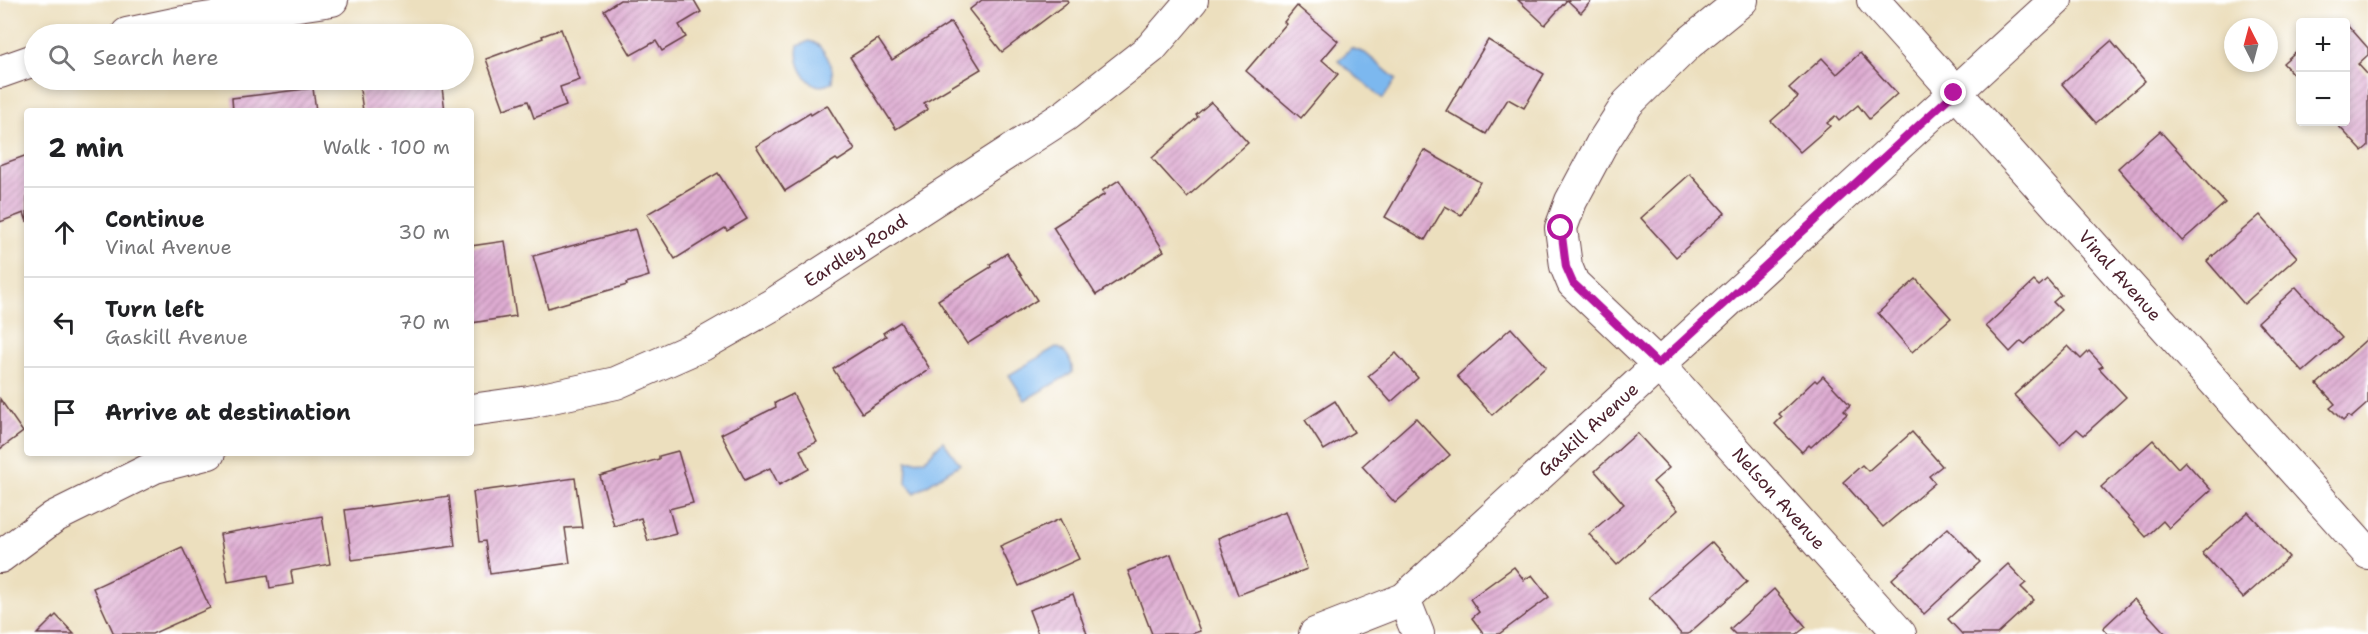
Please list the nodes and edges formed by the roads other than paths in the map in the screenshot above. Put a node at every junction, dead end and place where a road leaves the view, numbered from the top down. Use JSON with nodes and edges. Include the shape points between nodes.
{"nodes":[{"id":1,"x":332,"y":0,"type":"edge"},
{"id":2,"x":1192,"y":0,"type":"edge"},
{"id":3,"x":1742,"y":0,"type":"edge"},
{"id":4,"x":1873,"y":0,"type":"edge"},
{"id":5,"x":2056,"y":0,"type":"edge"},
{"id":6,"x":174,"y":24,"type":"edge"},
{"id":7,"x":24,"y":64,"type":"edge"},
{"id":8,"x":0,"y":72,"type":"edge"},
{"id":9,"x":1954,"y":93,"type":"junction"},
{"id":10,"x":1658,"y":364,"type":"junction"},
{"id":11,"x":474,"y":410,"type":"edge"},
{"id":12,"x":197,"y":456,"type":"edge"},
{"id":13,"x":2368,"y":553,"type":"edge"},
{"id":14,"x":0,"y":557,"type":"edge"},
{"id":15,"x":1404,"y":599,"type":"junction"},
{"id":16,"x":1315,"y":634,"type":"edge"},
{"id":17,"x":1418,"y":634,"type":"edge"},
{"id":18,"x":1900,"y":634,"type":"edge"}],
"edges":[{"from":1,"to":6,"type":"street"},
{"from":2,"to":11,"type":"street","name":"Eardley Road","via":[[1151,48],[1066,115],[712,340],[616,382],[529,402]]},
{"from":3,"to":10,"type":"street","via":[[1689,43],[1628,103],[1570,201],[1561,228],[1566,267],[1573,283]]},
{"from":4,"to":9,"type":"street","name":"Vinal Avenue"},
{"from":5,"to":9,"type":"street","name":"Gaskill Avenue"},
{"from":7,"to":8,"type":"street"},
{"from":9,"to":10,"type":"street","name":"Gaskill Avenue"},
{"from":9,"to":13,"type":"street","name":"Vinal Avenue"},
{"from":10,"to":15,"type":"street","name":"Gaskill Avenue"},
{"from":10,"to":18,"type":"street","name":"Nelson Avenue"},
{"from":12,"to":14,"type":"street","via":[[155,467],[54,517]]},
{"from":15,"to":16,"type":"street","name":"Gaskill Avenue"},
{"from":15,"to":17,"type":"street"}]}
